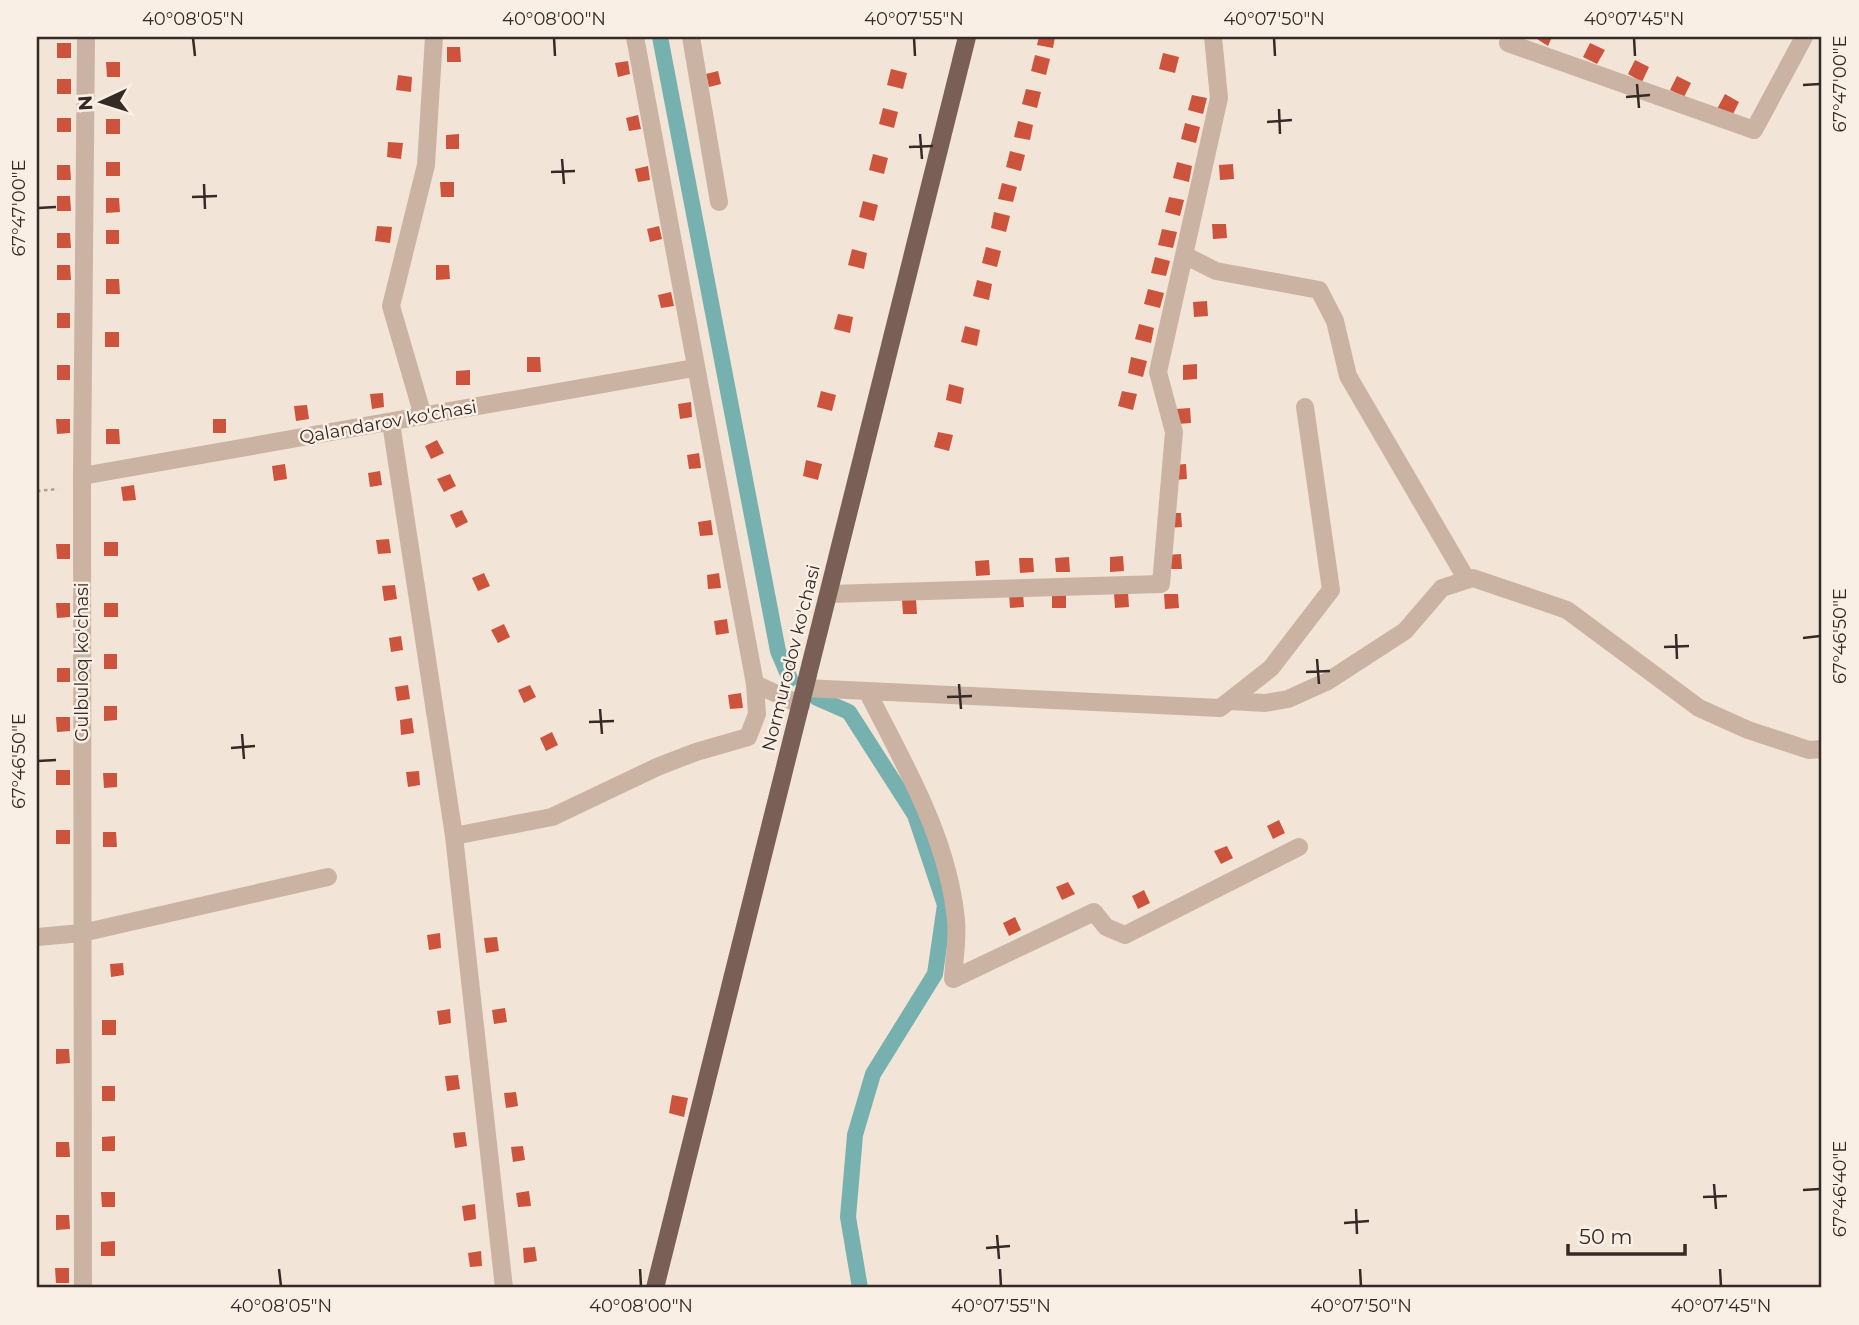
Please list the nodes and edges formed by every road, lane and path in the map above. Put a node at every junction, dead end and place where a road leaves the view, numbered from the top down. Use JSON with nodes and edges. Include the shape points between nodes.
{"nodes":[{"id":1,"x":86,"y":37,"type":"edge"},
{"id":2,"x":434,"y":37,"type":"edge"},
{"id":3,"x":635,"y":37,"type":"edge"},
{"id":4,"x":691,"y":37,"type":"edge"},
{"id":5,"x":967,"y":37,"type":"edge"},
{"id":6,"x":1213,"y":37,"type":"edge"},
{"id":7,"x":1804,"y":37,"type":"edge"},
{"id":8,"x":1508,"y":43,"type":"dead end"},
{"id":9,"x":719,"y":202,"type":"dead end"},
{"id":10,"x":1184,"y":255,"type":"junction"},
{"id":11,"x":694,"y":368,"type":"junction"},
{"id":12,"x":1305,"y":407,"type":"dead end"},
{"id":13,"x":423,"y":416,"type":"junction"},
{"id":14,"x":391,"y":423,"type":"junction"},
{"id":15,"x":82,"y":476,"type":"junction"},
{"id":16,"x":58,"y":489,"type":"dead end"},
{"id":17,"x":37,"y":491,"type":"edge"},
{"id":18,"x":1467,"y":580,"type":"junction"},
{"id":19,"x":829,"y":594,"type":"junction"},
{"id":20,"x":755,"y":684,"type":"junction"},
{"id":21,"x":867,"y":691,"type":"junction"},
{"id":22,"x":803,"y":696,"type":"junction"},
{"id":23,"x":1229,"y":701,"type":"junction"},
{"id":24,"x":1822,"y":749,"type":"edge"},
{"id":25,"x":454,"y":836,"type":"junction"},
{"id":26,"x":1299,"y":847,"type":"dead end"},
{"id":27,"x":328,"y":877,"type":"dead end"},
{"id":28,"x":82,"y":933,"type":"junction"},
{"id":29,"x":37,"y":937,"type":"edge"},
{"id":30,"x":83,"y":1288,"type":"edge"},
{"id":31,"x":504,"y":1288,"type":"edge"},
{"id":32,"x":655,"y":1288,"type":"edge"}],
"edges":[{"from":1,"to":15,"type":"street","name":"Gulbuloq ko'chasi"},
{"from":2,"to":13,"type":"street","via":[[426,165],[391,306]]},
{"from":3,"to":11,"type":"street"},
{"from":4,"to":9,"type":"street"},
{"from":5,"to":19,"type":"main road","name":"Normurodov ko'chasi"},
{"from":6,"to":10,"type":"street","via":[[1219,98]]},
{"from":7,"to":8,"type":"street","via":[[1754,130]]},
{"from":10,"to":18,"type":"street","via":[[1216,271],[1319,290],[1335,321],[1348,376]]},
{"from":10,"to":19,"type":"street","via":[[1157,372],[1174,432],[1161,584]]},
{"from":11,"to":13,"type":"street","name":"Qalandarov ko'chasi"},
{"from":11,"to":20,"type":"street"},
{"from":12,"to":23,"type":"street","via":[[1331,590],[1270,668]]},
{"from":13,"to":14,"type":"street","name":"Qalandarov ko'chasi"},
{"from":14,"to":15,"type":"street","name":"Qalandarov ko'chasi"},
{"from":14,"to":25,"type":"street"},
{"from":15,"to":28,"type":"street","name":"Gulbuloq ko'chasi"},
{"from":16,"to":17,"type":"path"},
{"from":18,"to":23,"type":"street","via":[[1442,587],[1405,631],[1328,681],[1288,699]]},
{"from":18,"to":24,"type":"street","via":[[1473,578],[1567,610],[1699,708],[1748,730],[1809,750]]},
{"from":19,"to":22,"type":"main road","name":"Normurodov ko'chasi"},
{"from":20,"to":22,"type":"street"},
{"from":20,"to":25,"type":"street","via":[[757,714],[748,737],[657,767],[552,817]]},
{"from":21,"to":22,"type":"street"},
{"from":21,"to":23,"type":"street","via":[[1220,708]]},
{"from":21,"to":26,"type":"street","via":[[929,814],[944,861],[956,921],[953,979],[1094,912],[1106,928],[1125,935]]},
{"from":22,"to":32,"type":"main road","name":"Normurodov ko'chasi"},
{"from":25,"to":31,"type":"street"},
{"from":27,"to":28,"type":"street"},
{"from":28,"to":29,"type":"street"},
{"from":28,"to":30,"type":"street","name":"Gulbuloq ko'chasi"}]}
